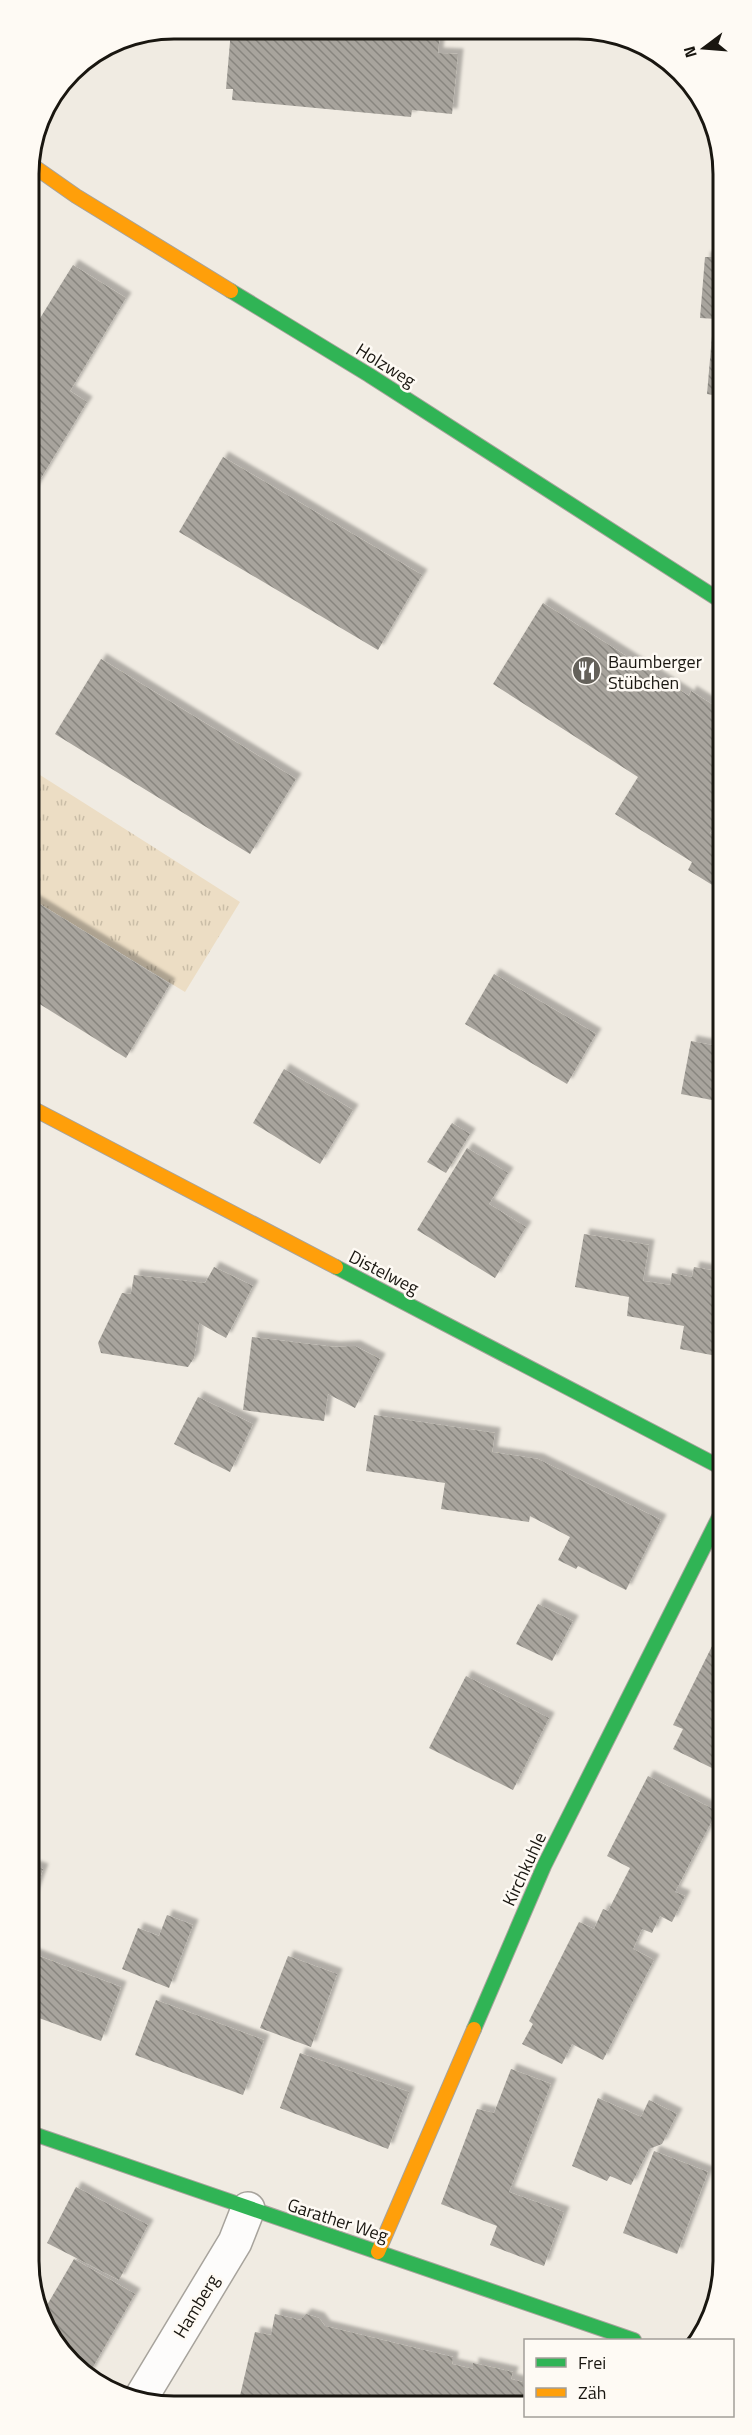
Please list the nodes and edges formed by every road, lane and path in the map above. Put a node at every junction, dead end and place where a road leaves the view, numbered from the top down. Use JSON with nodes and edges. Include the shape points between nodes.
{"nodes":[{"id":1,"x":39,"y":170,"type":"edge"},
{"id":2,"x":713,"y":595,"type":"edge"},
{"id":3,"x":39,"y":1112,"type":"edge"},
{"id":4,"x":713,"y":1463,"type":"edge"},
{"id":5,"x":713,"y":1529,"type":"edge"},
{"id":6,"x":39,"y":2136,"type":"edge"},
{"id":7,"x":248,"y":2209,"type":"junction"},
{"id":8,"x":378,"y":2252,"type":"junction"},
{"id":9,"x":631,"y":2339,"type":"edge"},
{"id":10,"x":144,"y":2392,"type":"edge"}],
"edges":[{"from":1,"to":2,"type":"street","name":"Holzweg"},
{"from":3,"to":4,"type":"street","name":"Distelweg"},
{"from":5,"to":8,"type":"street","name":"Kirchkuhle","via":[[544,1866]]},
{"from":6,"to":7,"type":"street","name":"Garather Weg"},
{"from":7,"to":8,"type":"street","name":"Garather Weg"},
{"from":7,"to":10,"type":"street","name":"Hamberg","via":[[235,2242]]},
{"from":8,"to":9,"type":"street","name":"Garather Weg"}]}
